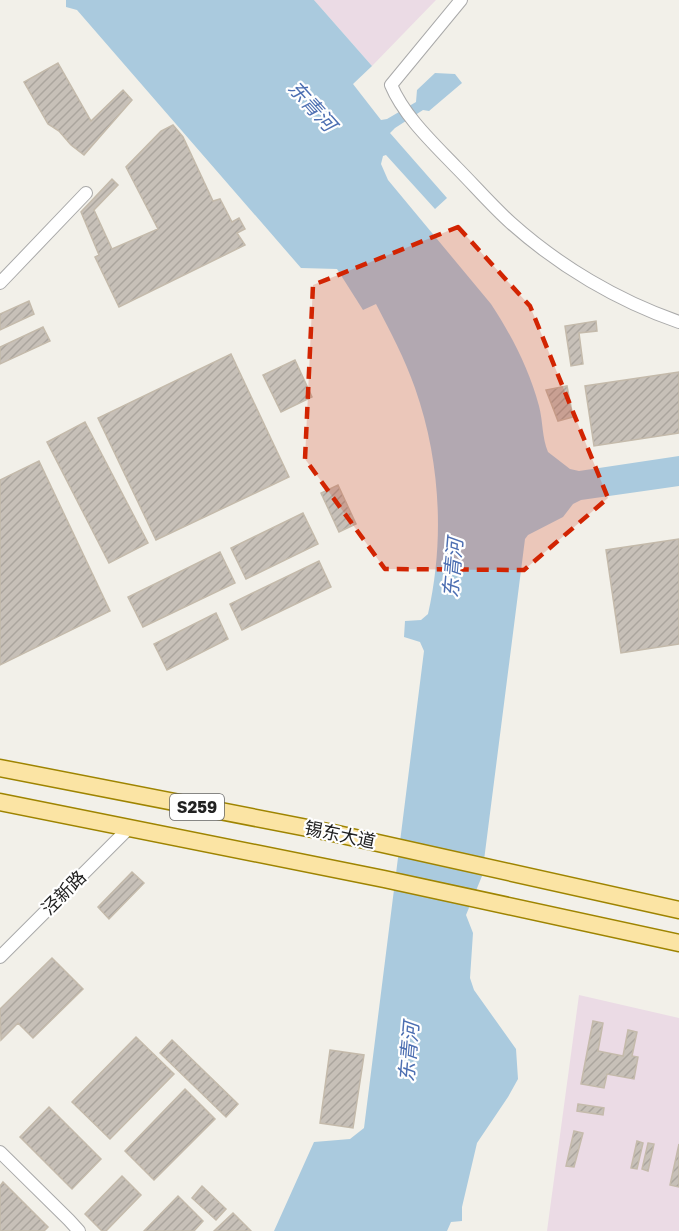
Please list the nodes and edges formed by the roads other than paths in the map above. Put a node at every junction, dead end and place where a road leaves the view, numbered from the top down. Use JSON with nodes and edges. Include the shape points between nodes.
{"nodes":[{"id":1,"x":462,"y":0,"type":"edge"},
{"id":2,"x":87,"y":193,"type":"dead end"},
{"id":3,"x":0,"y":283,"type":"edge"},
{"id":4,"x":679,"y":322,"type":"edge"},
{"id":5,"x":0,"y":768,"type":"edge"},
{"id":6,"x":0,"y":802,"type":"edge"},
{"id":7,"x":128,"y":829,"type":"junction"},
{"id":8,"x":679,"y":910,"type":"edge"},
{"id":9,"x":679,"y":943,"type":"edge"},
{"id":10,"x":0,"y":957,"type":"edge"},
{"id":11,"x":0,"y":1152,"type":"edge"},
{"id":12,"x":79,"y":1231,"type":"edge"}],
"edges":[{"from":1,"to":4,"type":"street","via":[[391,85],[398,101],[453,164],[510,222],[542,248],[636,305]]},
{"from":2,"to":3,"type":"street"},
{"from":5,"to":8,"type":"main road","name":"锡东大道","number":"S259","via":[[393,846]]},
{"from":6,"to":7,"type":"main road","number":"S259"},
{"from":7,"to":9,"type":"main road","number":"S259"},
{"from":7,"to":10,"type":"street","name":"泾新路"},
{"from":11,"to":12,"type":"street"}]}
